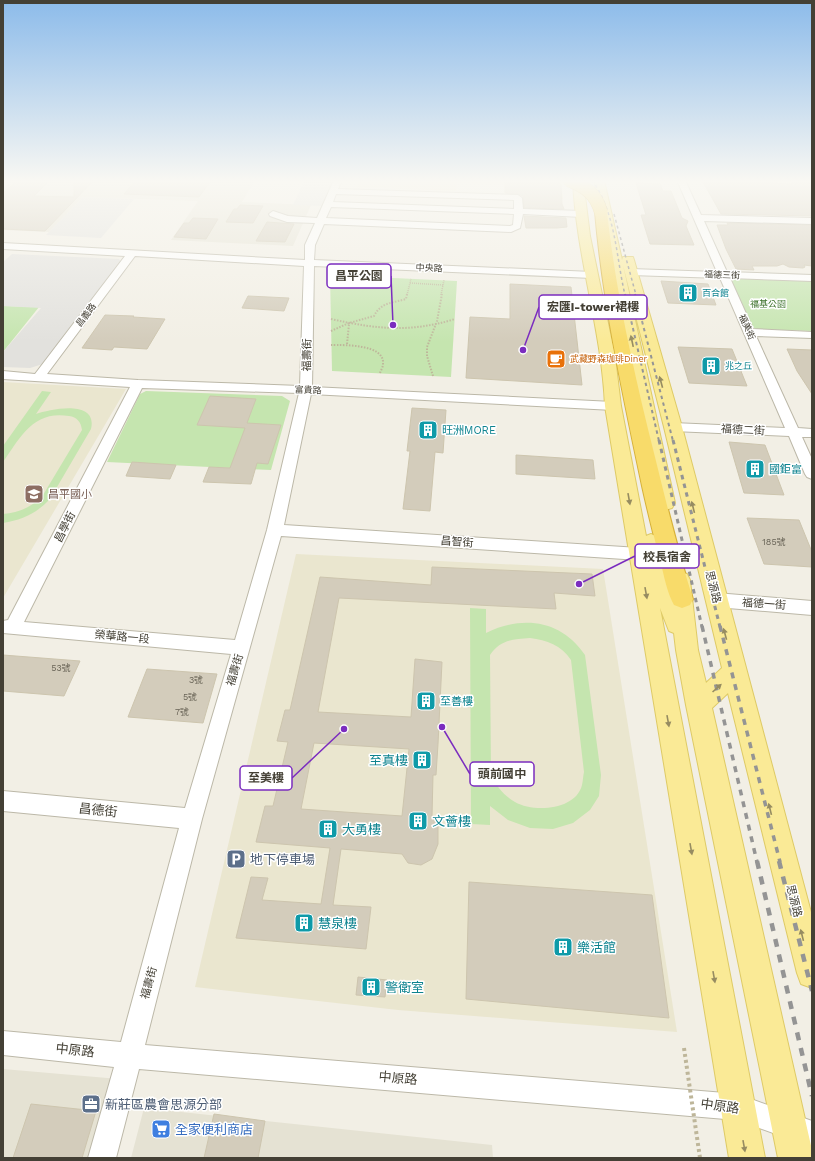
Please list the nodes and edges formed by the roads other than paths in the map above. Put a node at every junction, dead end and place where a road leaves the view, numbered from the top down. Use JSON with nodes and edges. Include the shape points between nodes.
{"nodes":[{"id":1,"x":314,"y":234,"type":"edge"},
{"id":2,"x":585,"y":234,"type":"edge"},
{"id":3,"x":604,"y":234,"type":"edge"},
{"id":4,"x":610,"y":234,"type":"edge"},
{"id":5,"x":621,"y":234,"type":"edge"},
{"id":6,"x":705,"y":234,"type":"edge"},
{"id":7,"x":3,"y":240,"type":"edge"},
{"id":8,"x":3,"y":246,"type":"edge"},
{"id":9,"x":132,"y":253,"type":"junction"},
{"id":10,"x":308,"y":259,"type":"junction"},
{"id":11,"x":591,"y":271,"type":"junction"},
{"id":12,"x":631,"y":272,"type":"junction"},
{"id":13,"x":724,"y":275,"type":"junction"},
{"id":14,"x":812,"y":278,"type":"edge"},
{"id":15,"x":749,"y":332,"type":"junction"},
{"id":16,"x":812,"y":335,"type":"edge"},
{"id":17,"x":3,"y":375,"type":"edge"},
{"id":18,"x":39,"y":377,"type":"junction"},
{"id":19,"x":612,"y":380,"type":"junction"},
{"id":20,"x":138,"y":384,"type":"junction"},
{"id":21,"x":306,"y":390,"type":"junction"},
{"id":22,"x":613,"y":406,"type":"junction"},
{"id":23,"x":673,"y":427,"type":"junction"},
{"id":24,"x":794,"y":433,"type":"junction"},
{"id":25,"x":812,"y":433,"type":"edge"},
{"id":26,"x":812,"y":474,"type":"edge"},
{"id":27,"x":276,"y":530,"type":"junction"},
{"id":28,"x":639,"y":554,"type":"junction"},
{"id":29,"x":682,"y":599,"type":"junction"},
{"id":30,"x":716,"y":600,"type":"junction"},
{"id":31,"x":812,"y":608,"type":"edge"},
{"id":32,"x":8,"y":627,"type":"edge"},
{"id":33,"x":242,"y":648,"type":"junction"},
{"id":34,"x":686,"y":650,"type":"junction"},
{"id":35,"x":735,"y":671,"type":"junction"},
{"id":36,"x":698,"y":705,"type":"junction"},
{"id":37,"x":3,"y":801,"type":"edge"},
{"id":38,"x":192,"y":819,"type":"junction"},
{"id":39,"x":812,"y":973,"type":"edge"},
{"id":40,"x":3,"y":1043,"type":"edge"},
{"id":41,"x":130,"y":1056,"type":"junction"},
{"id":42,"x":737,"y":1106,"type":"junction"},
{"id":43,"x":799,"y":1140,"type":"edge"},
{"id":44,"x":102,"y":1158,"type":"edge"},
{"id":45,"x":747,"y":1158,"type":"edge"}],
"edges":[{"from":1,"to":10,"type":"street","name":"福壽街"},
{"from":2,"to":11,"type":"main road"},
{"from":3,"to":29,"type":"highway","bridge":true,"via":[[615,324],[626,378],[672,568]]},
{"from":29,"to":4,"type":"main road","one_way":true,"via":[[679,569]]},
{"from":5,"to":12,"type":"main road","name":"思源路"},
{"from":6,"to":13,"type":"street","name":"福美街"},
{"from":7,"to":10,"type":"street","name":"中央路"},
{"from":8,"to":9,"type":"street","name":"中央路"},
{"from":9,"to":10,"type":"street","name":"中央路"},
{"from":9,"to":18,"type":"street","name":"昌義路"},
{"from":10,"to":11,"type":"street","name":"中央路"},
{"from":10,"to":21,"type":"street","name":"福壽街"},
{"from":11,"to":19,"type":"main road"},
{"from":12,"to":13,"type":"street","name":"福德三街"},
{"from":23,"to":12,"type":"main road","name":"思源路","one_way":true},
{"from":13,"to":14,"type":"street","name":"福德三街"},
{"from":13,"to":15,"type":"street","name":"福美街"},
{"from":15,"to":16,"type":"street"},
{"from":15,"to":24,"type":"street","name":"福美街"},
{"from":17,"to":18,"type":"street","name":"富貴路"},
{"from":18,"to":20,"type":"street","name":"富貴路"},
{"from":19,"to":22,"type":"main road"},
{"from":19,"to":34,"type":"main road","via":[[624,409],[656,568]]},
{"from":20,"to":21,"type":"street","name":"富貴路"},
{"from":20,"to":32,"type":"street","name":"昌學街"},
{"from":21,"to":22,"type":"street","name":"富貴路"},
{"from":21,"to":27,"type":"street","name":"福壽街"},
{"from":22,"to":28,"type":"main road","one_way":true},
{"from":23,"to":24,"type":"street","name":"福德二街"},
{"from":30,"to":23,"type":"main road","name":"思源路","one_way":true},
{"from":24,"to":25,"type":"street","name":"福德二街"},
{"from":24,"to":26,"type":"street","name":"福美街"},
{"from":27,"to":28,"type":"street","name":"昌智街"},
{"from":27,"to":33,"type":"street","name":"福壽街"},
{"from":28,"to":42,"type":"main road","one_way":true},
{"from":29,"to":34,"type":"main road"},
{"from":30,"to":31,"type":"street","name":"福德一街"},
{"from":35,"to":30,"type":"main road","name":"思源路","one_way":true},
{"from":32,"to":33,"type":"street","name":"榮華路一段"},
{"from":33,"to":38,"type":"street","name":"福壽街"},
{"from":34,"to":36,"type":"main road"},
{"from":36,"to":35,"type":"main road","one_way":true},
{"from":39,"to":35,"type":"main road","name":"思源路","one_way":true},
{"from":36,"to":43,"type":"main road"},
{"from":37,"to":38,"type":"street","name":"昌德街"},
{"from":38,"to":41,"type":"street","name":"福壽街"},
{"from":40,"to":41,"type":"street","name":"中原路"},
{"from":41,"to":42,"type":"street","name":"中原路"},
{"from":41,"to":44,"type":"street","name":"福壽街"},
{"from":42,"to":43,"type":"street","name":"中原路"},
{"from":42,"to":45,"type":"main road","one_way":true}]}
